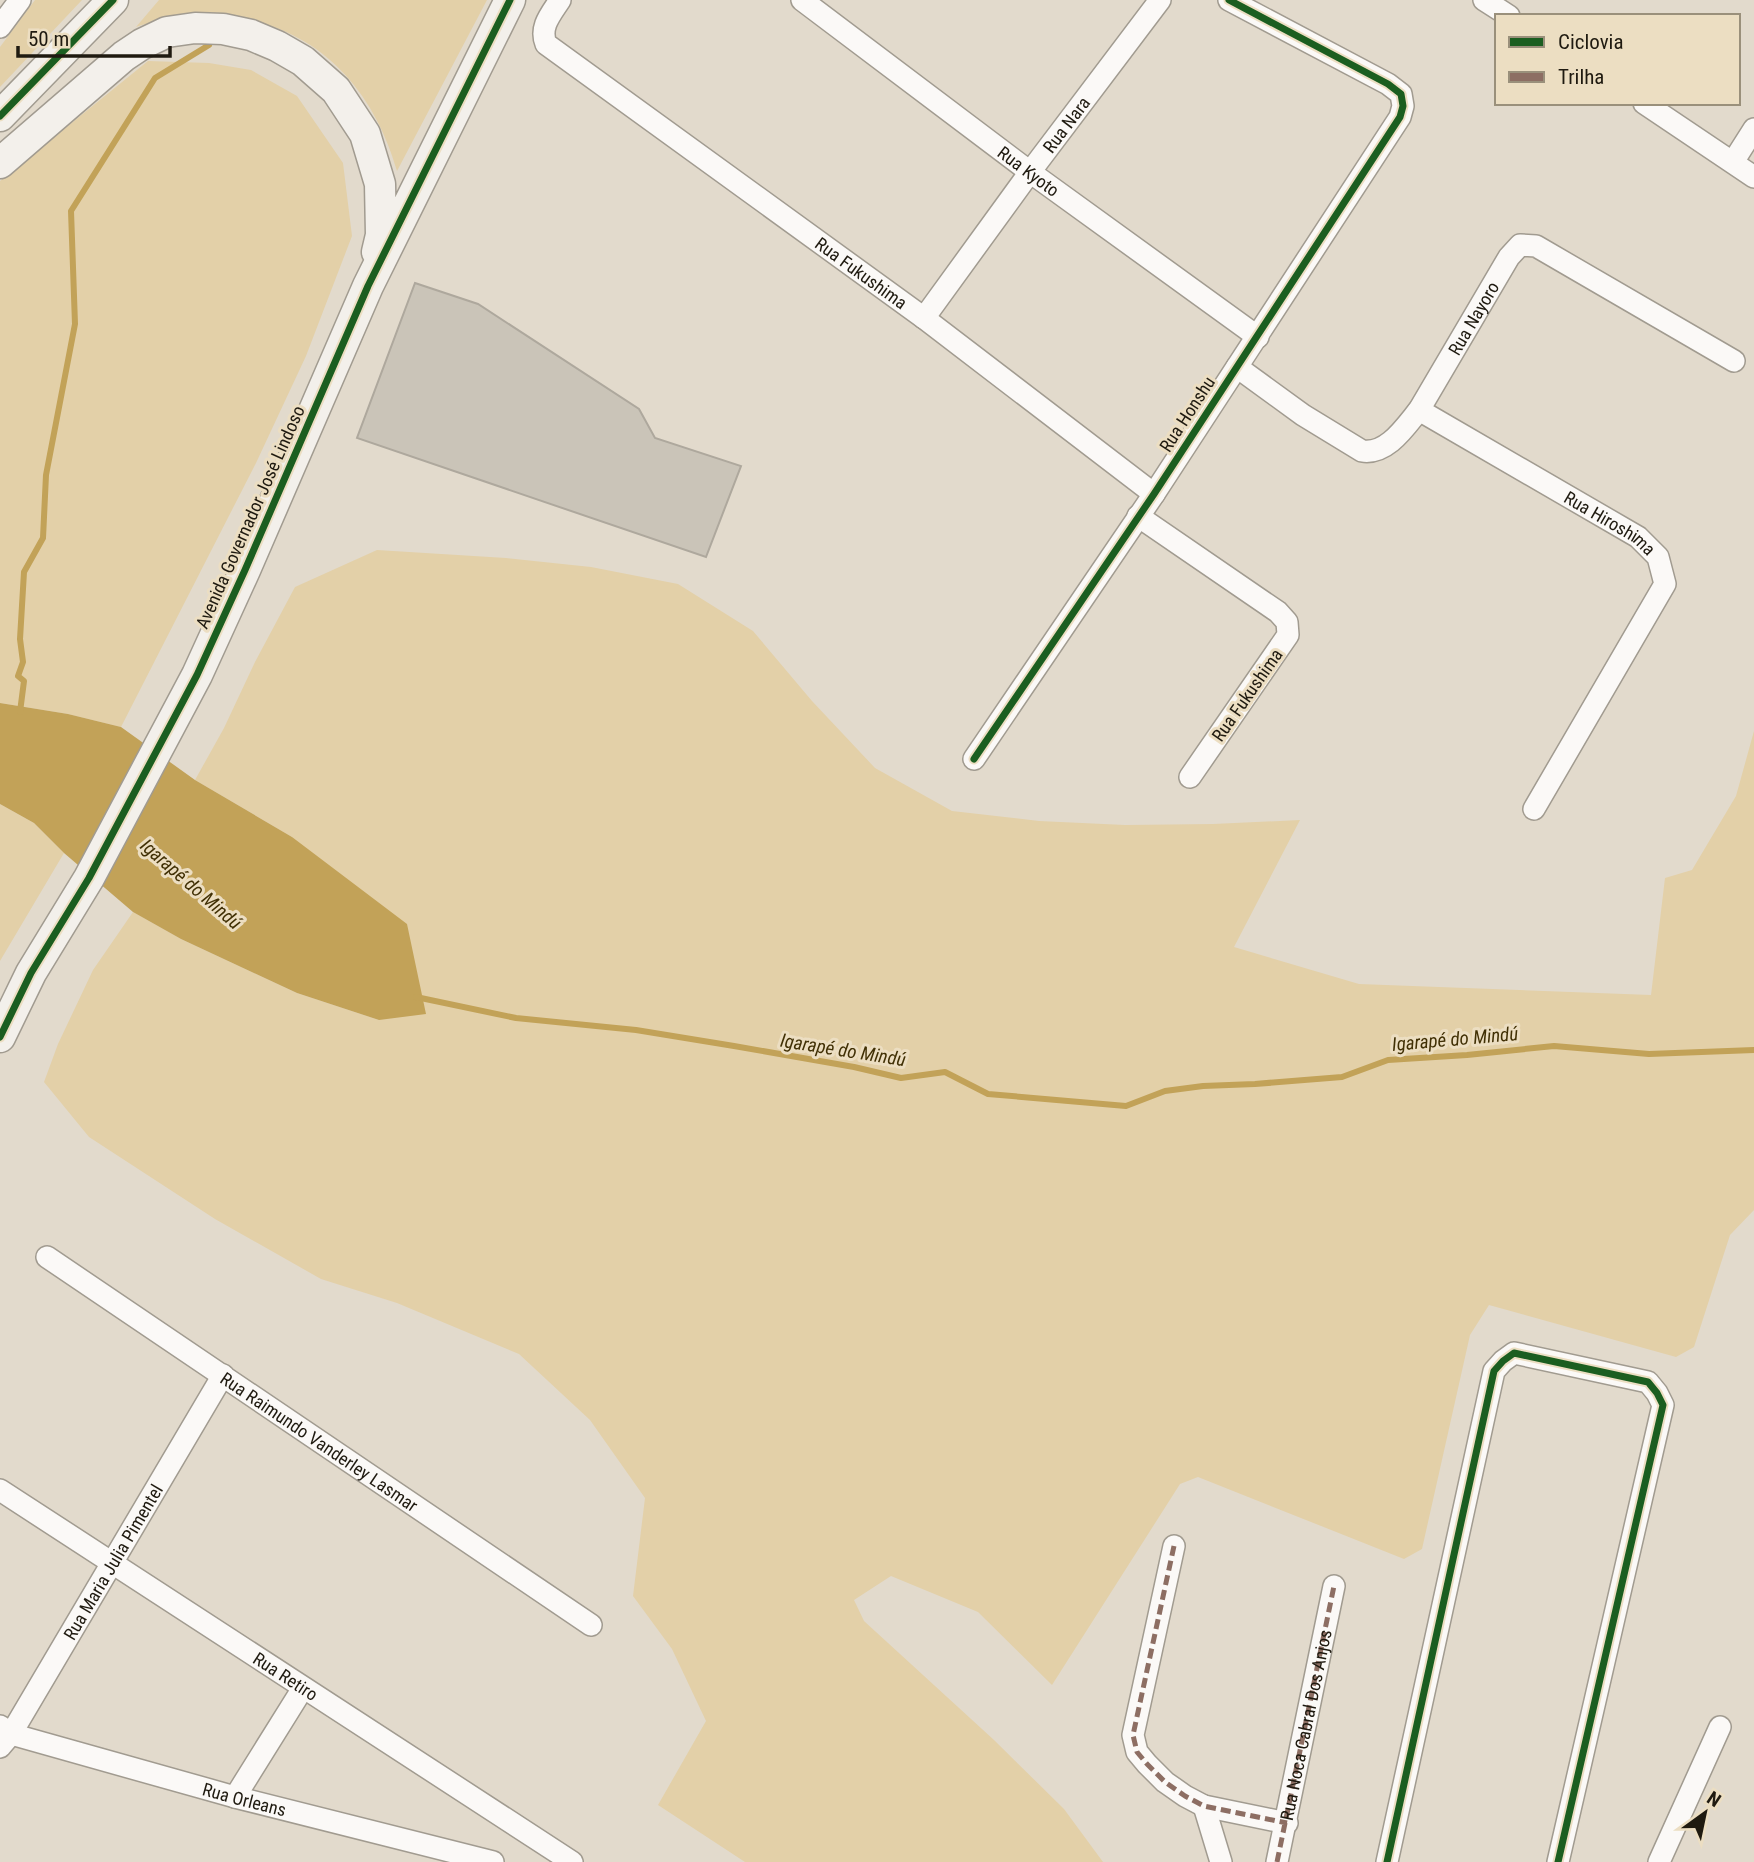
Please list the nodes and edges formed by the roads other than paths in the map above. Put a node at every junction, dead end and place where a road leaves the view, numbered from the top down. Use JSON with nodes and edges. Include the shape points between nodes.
{"nodes":[{"id":1,"x":20,"y":0,"type":"edge"},
{"id":2,"x":113,"y":0,"type":"edge"},
{"id":3,"x":510,"y":0,"type":"edge"},
{"id":4,"x":560,"y":0,"type":"edge"},
{"id":5,"x":802,"y":0,"type":"edge"},
{"id":6,"x":1160,"y":0,"type":"edge"},
{"id":7,"x":1229,"y":0,"type":"edge"},
{"id":8,"x":1484,"y":0,"type":"edge"},
{"id":9,"x":1506,"y":14,"type":"edge"},
{"id":10,"x":0,"y":27,"type":"edge"},
{"id":11,"x":1647,"y":105,"type":"edge"},
{"id":12,"x":0,"y":116,"type":"edge"},
{"id":13,"x":1754,"y":129,"type":"edge"},
{"id":14,"x":1733,"y":162,"type":"junction"},
{"id":15,"x":0,"y":163,"type":"edge"},
{"id":16,"x":1030,"y":172,"type":"junction"},
{"id":17,"x":1754,"y":177,"type":"edge"},
{"id":18,"x":368,"y":286,"type":"junction"},
{"id":19,"x":924,"y":318,"type":"junction"},
{"id":20,"x":1258,"y":337,"type":"junction"},
{"id":21,"x":1734,"y":361,"type":"dead end"},
{"id":22,"x":1237,"y":367,"type":"junction"},
{"id":23,"x":1419,"y":410,"type":"junction"},
{"id":24,"x":1154,"y":494,"type":"junction"},
{"id":25,"x":1139,"y":516,"type":"junction"},
{"id":26,"x":974,"y":759,"type":"dead end"},
{"id":27,"x":1190,"y":777,"type":"dead end"},
{"id":28,"x":1534,"y":809,"type":"dead end"},
{"id":29,"x":0,"y":1037,"type":"edge"},
{"id":30,"x":47,"y":1257,"type":"dead end"},
{"id":31,"x":223,"y":1375,"type":"junction"},
{"id":32,"x":0,"y":1490,"type":"edge"},
{"id":33,"x":1174,"y":1546,"type":"dead end"},
{"id":34,"x":112,"y":1564,"type":"junction"},
{"id":35,"x":1335,"y":1586,"type":"dead end"},
{"id":36,"x":591,"y":1626,"type":"dead end"},
{"id":37,"x":303,"y":1688,"type":"junction"},
{"id":38,"x":1720,"y":1727,"type":"dead end"},
{"id":39,"x":4,"y":1736,"type":"edge"},
{"id":40,"x":235,"y":1797,"type":"junction"},
{"id":41,"x":1204,"y":1806,"type":"junction"},
{"id":42,"x":1287,"y":1823,"type":"junction"},
{"id":43,"x":493,"y":1862,"type":"edge"},
{"id":44,"x":572,"y":1862,"type":"edge"},
{"id":45,"x":1221,"y":1862,"type":"edge"},
{"id":46,"x":1278,"y":1862,"type":"edge"},
{"id":47,"x":1387,"y":1862,"type":"edge"},
{"id":48,"x":1558,"y":1862,"type":"edge"},
{"id":49,"x":1659,"y":1862,"type":"edge"}],
"edges":[{"from":1,"to":10,"type":"street"},
{"from":2,"to":12,"type":"main road"},
{"from":3,"to":18,"type":"main road","name":"Avenida Governador José Lindoso"},
{"from":4,"to":19,"type":"street","name":"Rua Fukushima","via":[[546,21],[546,44]]},
{"from":5,"to":16,"type":"street","name":"Rua Kyoto"},
{"from":6,"to":16,"type":"street","name":"Rua Nara"},
{"from":7,"to":20,"type":"street","name":"Rua Honshu","via":[[1388,84],[1401,94],[1403,106]]},
{"from":8,"to":9,"type":"street"},
{"from":11,"to":14,"type":"street"},
{"from":13,"to":14,"type":"street"},
{"from":14,"to":17,"type":"street"},
{"from":15,"to":18,"type":"main road","via":[[142,44],[167,32],[195,27],[251,35],[303,61],[336,90],[365,134],[380,184],[382,235]]},
{"from":16,"to":19,"type":"street","name":"Rua Nara"},
{"from":16,"to":20,"type":"street","name":"Rua Kyoto"},
{"from":18,"to":29,"type":"main road","name":"Avenida Governador José Lindoso","via":[[197,675]]},
{"from":19,"to":24,"type":"street","name":"Rua Fukushima"},
{"from":20,"to":22,"type":"street","name":"Rua Honshu"},
{"from":21,"to":23,"type":"street","name":"Rua Nayoro","via":[[1536,246],[1520,245]]},
{"from":22,"to":23,"type":"street","name":"Rua Nayoro","via":[[1362,451],[1380,449]]},
{"from":22,"to":24,"type":"street","name":"Rua Honshu"},
{"from":23,"to":28,"type":"street","name":"Rua Hiroshima","via":[[1638,537],[1658,557],[1665,584]]},
{"from":24,"to":25,"type":"street","name":"Rua Honshu"},
{"from":25,"to":26,"type":"street","name":"Rua Honshu"},
{"from":25,"to":27,"type":"street","name":"Rua Fukushima","via":[[1287,622],[1288,635]]},
{"from":30,"to":31,"type":"street","name":"Rua Raimundo Vanderley Lasmar"},
{"from":31,"to":34,"type":"street","name":"Rua Maria Julia Pimentel"},
{"from":31,"to":36,"type":"street","name":"Rua Raimundo Vanderley Lasmar"},
{"from":32,"to":34,"type":"street","name":"Rua Retiro"},
{"from":33,"to":41,"type":"street","via":[[1133,1735],[1138,1752],[1165,1782]]},
{"from":34,"to":37,"type":"street","name":"Rua Retiro"},
{"from":34,"to":39,"type":"street","name":"Rua Maria Julia Pimentel"},
{"from":35,"to":42,"type":"street","name":"Rua Noca Cabral Dos Anjos"},
{"from":37,"to":40,"type":"street"},
{"from":37,"to":44,"type":"street","name":"Rua Retiro"},
{"from":38,"to":49,"type":"street"},
{"from":39,"to":40,"type":"street","name":"Rua Orleans"},
{"from":40,"to":43,"type":"street","name":"Rua Orleans"},
{"from":41,"to":42,"type":"street"},
{"from":41,"to":45,"type":"street"},
{"from":42,"to":46,"type":"street","name":"Rua Noca Cabral Dos Anjos"},
{"from":47,"to":48,"type":"street","via":[[1494,1371],[1514,1353],[1648,1382],[1663,1405]]}]}
